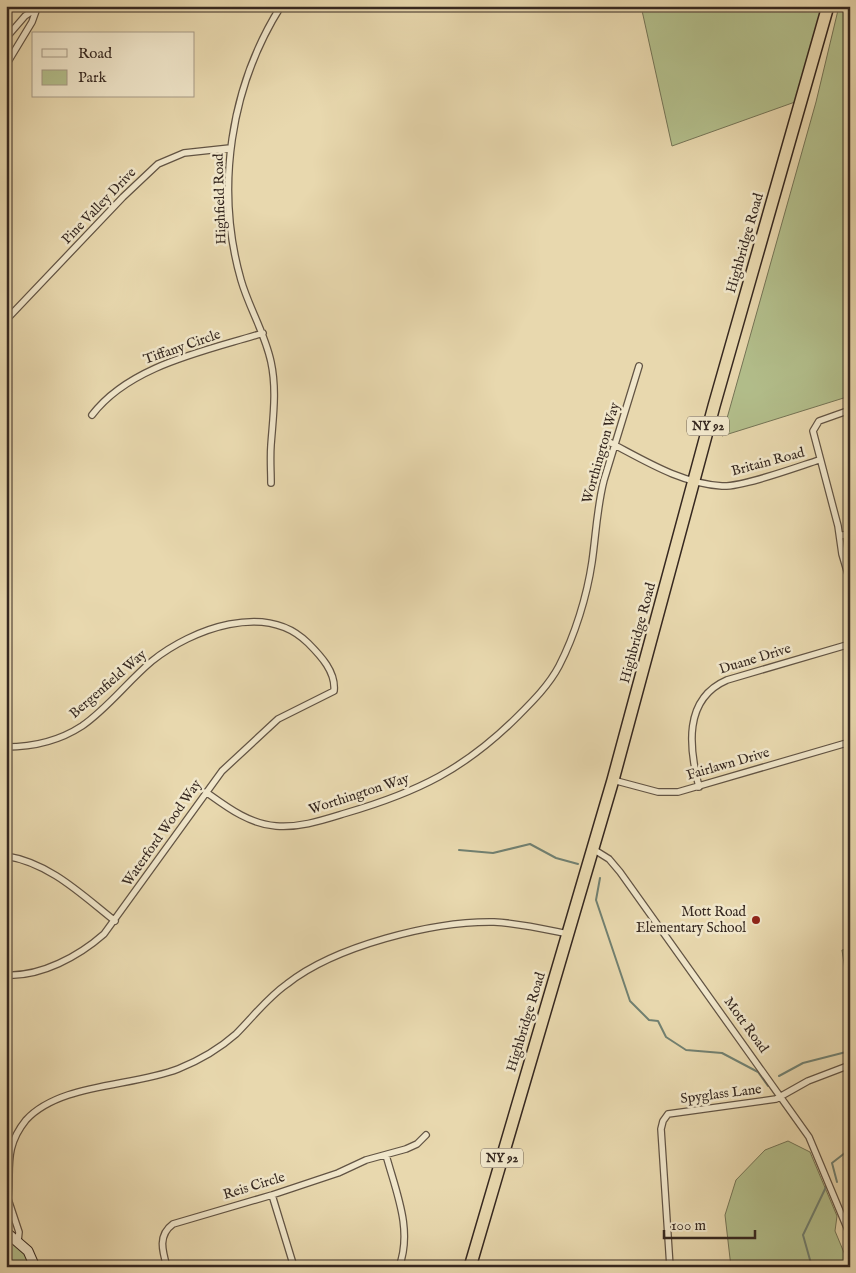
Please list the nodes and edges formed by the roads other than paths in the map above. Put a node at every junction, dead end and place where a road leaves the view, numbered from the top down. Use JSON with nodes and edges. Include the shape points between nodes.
{"nodes":[{"id":1,"x":281,"y":6,"type":"edge"},
{"id":2,"x":828,"y":6,"type":"edge"},
{"id":3,"x":38,"y":7,"type":"edge"},
{"id":4,"x":6,"y":38,"type":"edge"},
{"id":5,"x":6,"y":64,"type":"edge"},
{"id":6,"x":230,"y":148,"type":"junction"},
{"id":7,"x":6,"y":320,"type":"edge"},
{"id":8,"x":263,"y":333,"type":"junction"},
{"id":9,"x":639,"y":366,"type":"dead end"},
{"id":10,"x":850,"y":410,"type":"edge"},
{"id":11,"x":92,"y":415,"type":"dead end"},
{"id":12,"x":608,"y":441,"type":"dead end"},
{"id":13,"x":615,"y":445,"type":"junction"},
{"id":14,"x":819,"y":460,"type":"junction"},
{"id":15,"x":694,"y":479,"type":"junction"},
{"id":16,"x":272,"y":483,"type":"dead end"},
{"id":17,"x":850,"y":533,"type":"edge"},
{"id":18,"x":840,"y":536,"type":"junction"},
{"id":19,"x":850,"y":582,"type":"edge"},
{"id":20,"x":850,"y":644,"type":"edge"},
{"id":21,"x":334,"y":691,"type":"joint"},
{"id":22,"x":850,"y":742,"type":"edge"},
{"id":23,"x":6,"y":747,"type":"edge"},
{"id":24,"x":613,"y":780,"type":"junction"},
{"id":25,"x":699,"y":787,"type":"junction"},
{"id":26,"x":206,"y":792,"type":"junction"},
{"id":27,"x":593,"y":849,"type":"junction"},
{"id":28,"x":6,"y":856,"type":"edge"},
{"id":29,"x":116,"y":921,"type":"junction"},
{"id":30,"x":568,"y":934,"type":"junction"},
{"id":31,"x":6,"y":975,"type":"edge"},
{"id":32,"x":850,"y":1065,"type":"edge"},
{"id":33,"x":782,"y":1097,"type":"junction"},
{"id":34,"x":426,"y":1136,"type":"dead end"},
{"id":35,"x":386,"y":1155,"type":"junction"},
{"id":36,"x":272,"y":1195,"type":"junction"},
{"id":37,"x":8,"y":1198,"type":"junction"},
{"id":38,"x":6,"y":1210,"type":"edge"},
{"id":39,"x":6,"y":1232,"type":"edge"},
{"id":40,"x":850,"y":1235,"type":"edge"},
{"id":41,"x":18,"y":1241,"type":"junction"},
{"id":42,"x":35,"y":1267,"type":"edge"},
{"id":43,"x":166,"y":1267,"type":"edge"},
{"id":44,"x":294,"y":1267,"type":"edge"},
{"id":45,"x":398,"y":1267,"type":"edge"},
{"id":46,"x":470,"y":1267,"type":"edge"},
{"id":47,"x":670,"y":1267,"type":"edge"}],
"edges":[{"from":1,"to":6,"type":"street","name":"Highfield Road","via":[[250,69]]},
{"from":2,"to":15,"type":"highway","name":"Highbridge Road","number":"NY 92"},
{"from":3,"to":4,"type":"street"},
{"from":3,"to":5,"type":"street"},
{"from":6,"to":7,"type":"street","name":"Pine Valley Drive","via":[[184,153],[158,164]]},
{"from":6,"to":8,"type":"street","name":"Highfield Road","via":[[230,226],[234,251],[242,282]]},
{"from":8,"to":11,"type":"street","name":"Tiffany Circle","via":[[139,375]]},
{"from":8,"to":16,"type":"street","name":"Highfield Road","via":[[274,381],[270,448]]},
{"from":9,"to":13,"type":"street","name":"Worthington Way"},
{"from":10,"to":14,"type":"street","via":[[826,417],[815,425],[813,438]]},
{"from":12,"to":13,"type":"street"},
{"from":13,"to":15,"type":"street","via":[[669,473]]},
{"from":13,"to":26,"type":"street","name":"Worthington Way","via":[[599,498],[591,570],[567,650],[553,675],[529,704],[476,754],[411,792],[380,804],[300,825],[260,824]]},
{"from":14,"to":15,"type":"street","name":"Britain Road","via":[[738,484],[723,486]]},
{"from":14,"to":18,"type":"street"},
{"from":15,"to":24,"type":"highway","name":"Highbridge Road","number":"NY 92"},
{"from":17,"to":18,"type":"street"},
{"from":18,"to":19,"type":"street"},
{"from":20,"to":25,"type":"street","name":"Duane Drive","via":[[727,680],[709,690],[697,711],[690,742]]},
{"from":21,"to":23,"type":"street","name":"Bergenfield Way","via":[[335,681],[322,656],[300,634],[273,623],[244,621],[213,628],[160,656],[83,725],[60,738],[27,747]]},
{"from":21,"to":26,"type":"street","name":"Waterford Wood Way","via":[[278,719],[243,749]]},
{"from":22,"to":25,"type":"street","name":"Fairlawn Drive"},
{"from":24,"to":25,"type":"street","name":"Fairlawn Drive","via":[[668,793]]},
{"from":24,"to":27,"type":"highway","name":"Highbridge Road","number":"NY 92"},
{"from":26,"to":29,"type":"street","name":"Waterford Wood Way"},
{"from":27,"to":30,"type":"highway","name":"Highbridge Road","number":"NY 92"},
{"from":27,"to":33,"type":"street","name":"Mott Road","via":[[609,859],[620,872]]},
{"from":28,"to":29,"type":"street","via":[[57,876]]},
{"from":29,"to":31,"type":"street","name":"Waterford Wood Way","via":[[91,946],[70,958],[25,974]]},
{"from":30,"to":37,"type":"street","via":[[525,925],[464,923],[400,936],[331,957],[271,996],[235,1035],[204,1057],[167,1073],[70,1093],[33,1114],[19,1130],[10,1149]]},
{"from":30,"to":46,"type":"highway","name":"Highbridge Road","number":"NY 92"},
{"from":32,"to":33,"type":"street","name":"Spyglass Lane","via":[[808,1081]]},
{"from":33,"to":40,"type":"street","name":"Mott Road","via":[[813,1144]]},
{"from":33,"to":47,"type":"street","name":"Spyglass Lane","via":[[767,1102],[668,1114],[663,1121]]},
{"from":34,"to":35,"type":"street","name":"Reis Circle","via":[[418,1144]]},
{"from":35,"to":36,"type":"street","name":"Reis Circle"},
{"from":35,"to":45,"type":"street","via":[[404,1226],[405,1246]]},
{"from":36,"to":43,"type":"street","name":"Reis Circle","via":[[173,1224],[162,1240]]},
{"from":36,"to":44,"type":"street"},
{"from":37,"to":38,"type":"street"},
{"from":37,"to":41,"type":"street","via":[[19,1232]]},
{"from":39,"to":41,"type":"street"},
{"from":41,"to":42,"type":"street","via":[[28,1251]]}]}
